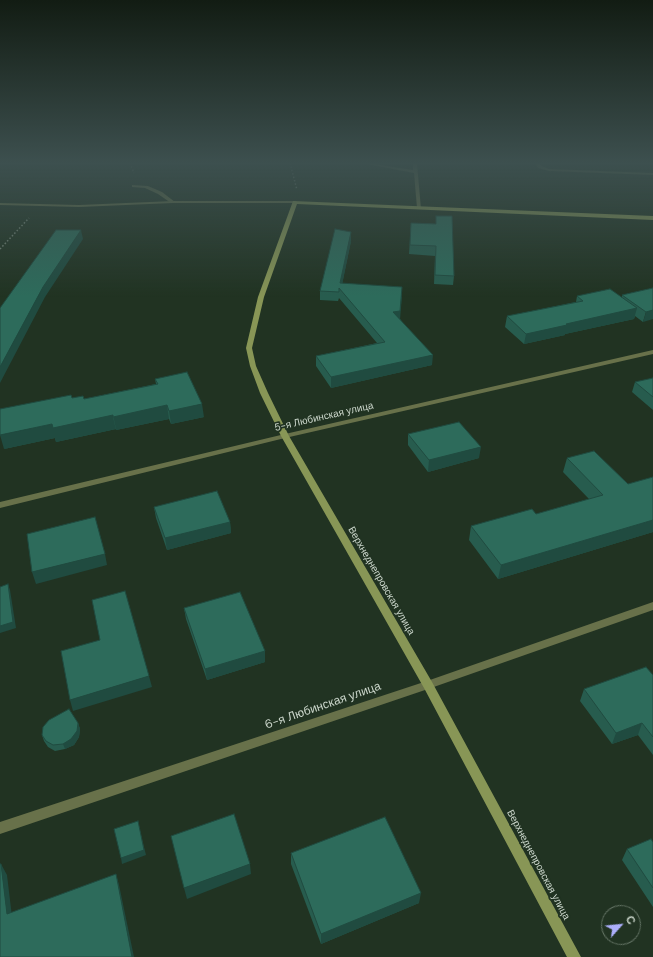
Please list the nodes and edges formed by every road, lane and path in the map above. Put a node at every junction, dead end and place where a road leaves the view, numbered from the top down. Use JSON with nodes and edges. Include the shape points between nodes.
{"nodes":[{"id":1,"x":39,"y":208,"type":"edge"},
{"id":2,"x":294,"y":208,"type":"edge"},
{"id":3,"x":412,"y":208,"type":"edge"},
{"id":4,"x":419,"y":208,"type":"joint"},
{"id":5,"x":653,"y":218,"type":"edge"},
{"id":6,"x":0,"y":249,"type":"edge"},
{"id":7,"x":653,"y":352,"type":"edge"},
{"id":8,"x":285,"y":436,"type":"junction"},
{"id":9,"x":0,"y":505,"type":"edge"},
{"id":10,"x":653,"y":606,"type":"edge"},
{"id":11,"x":428,"y":684,"type":"junction"},
{"id":12,"x":0,"y":828,"type":"edge"},
{"id":13,"x":574,"y":957,"type":"edge"}],
"edges":[{"from":1,"to":6,"type":"path"},
{"from":2,"to":8,"type":"street","name":"Верхнеднепровская улица","via":[[261,297],[249,348],[264,394]]},
{"from":3,"to":4,"type":"street"},
{"from":4,"to":5,"type":"street"},
{"from":7,"to":8,"type":"street","name":"5-я Любинская улица"},
{"from":8,"to":9,"type":"street","name":"5-я Любинская улица"},
{"from":8,"to":11,"type":"street","name":"Верхнеднепровская улица"},
{"from":10,"to":11,"type":"street","name":"6-я Любинская улица"},
{"from":11,"to":12,"type":"street","name":"6-я Любинская улица"},
{"from":11,"to":13,"type":"street","name":"Верхнеднепровская улица"}]}
